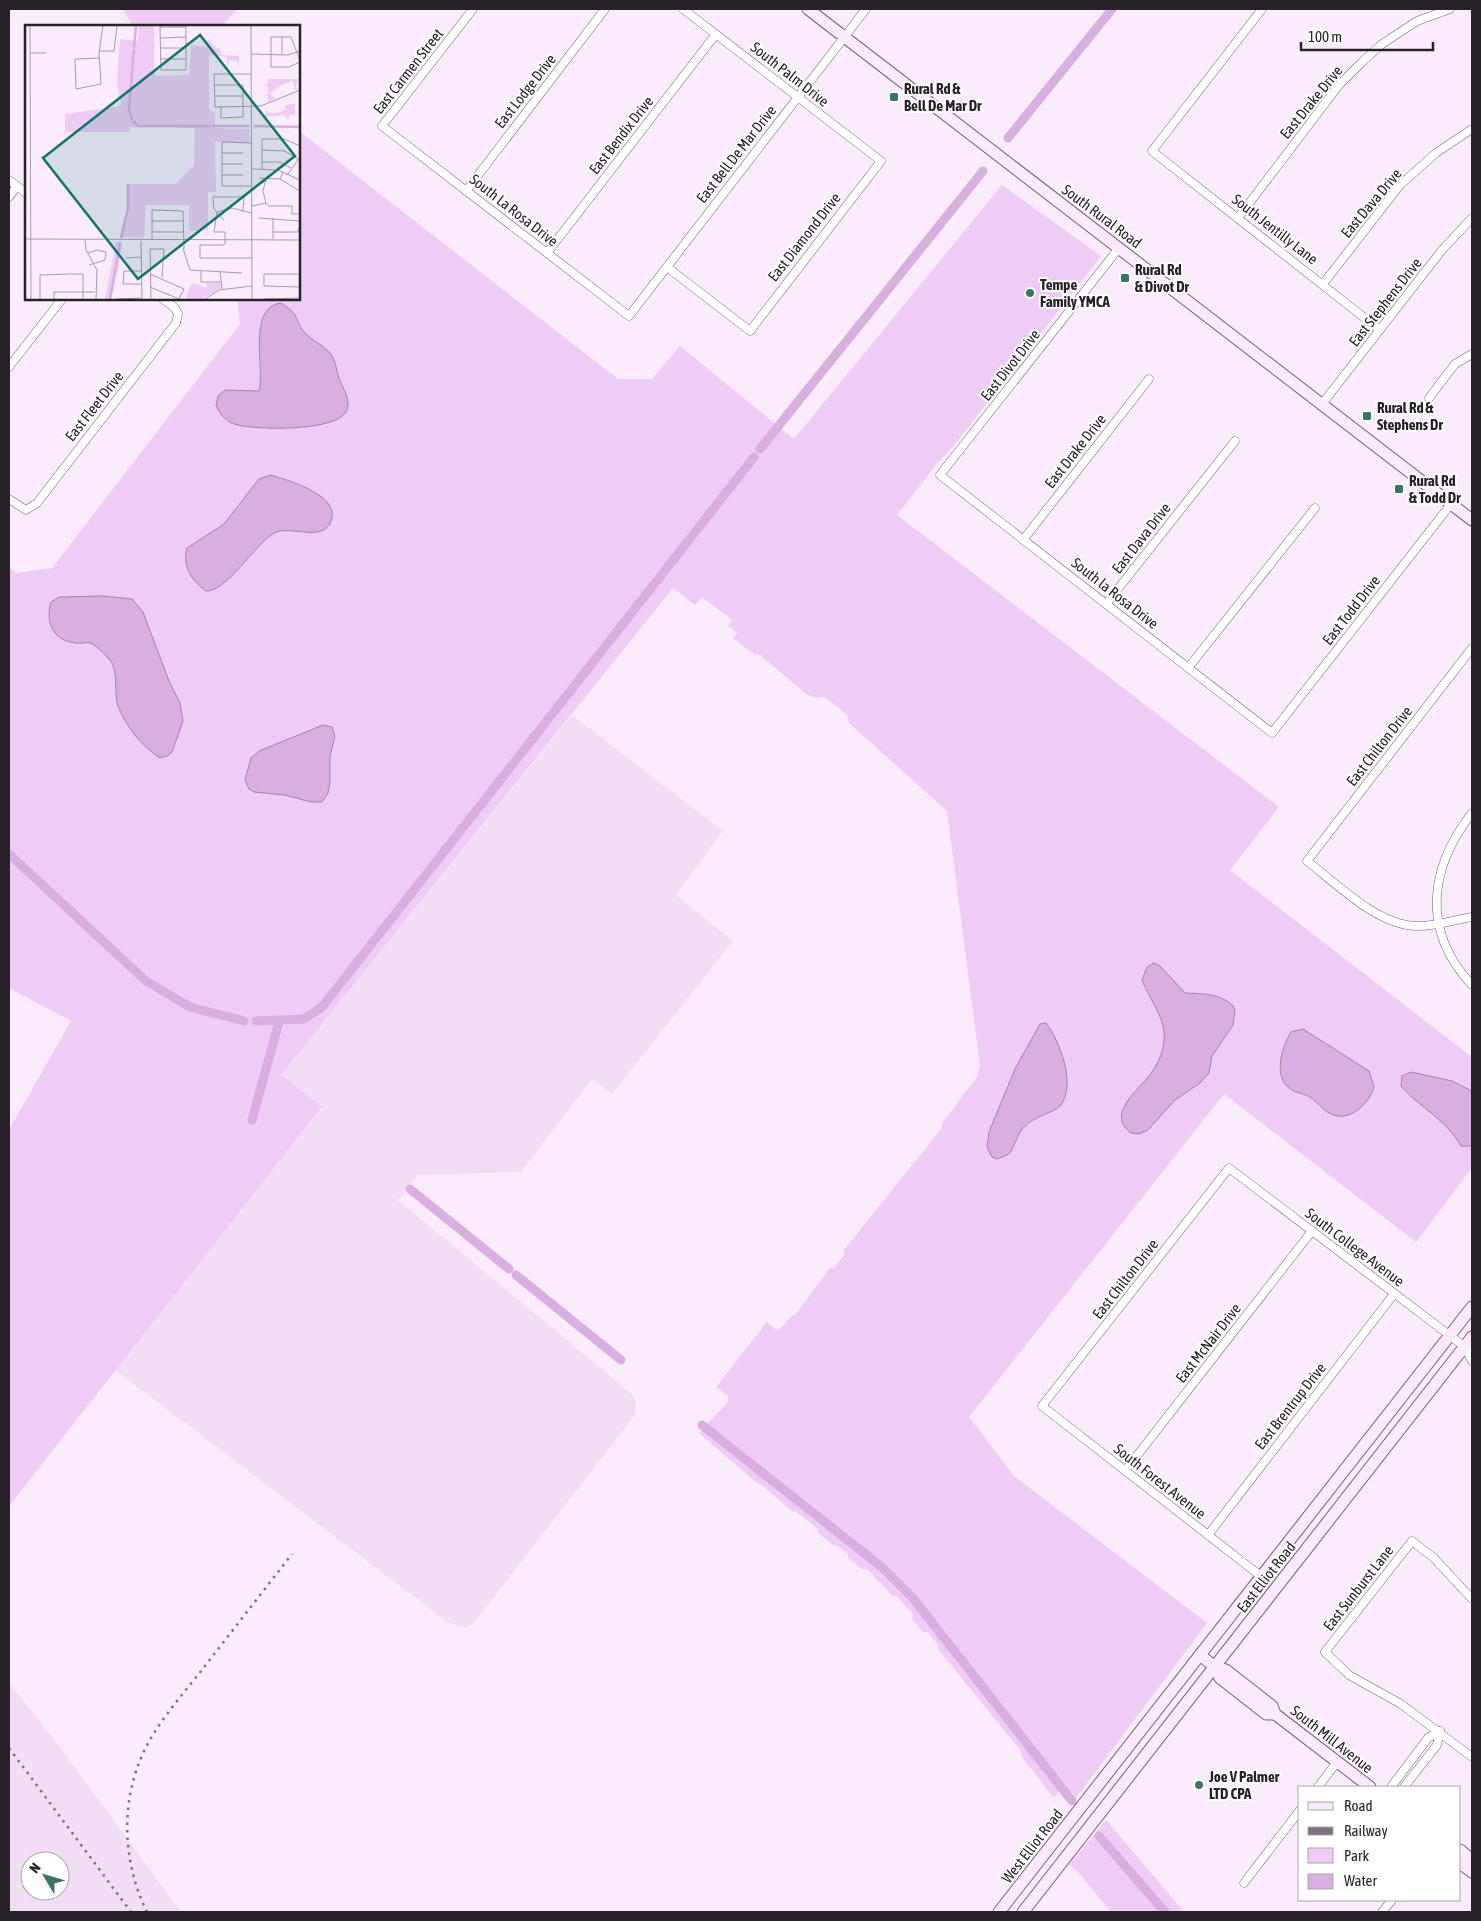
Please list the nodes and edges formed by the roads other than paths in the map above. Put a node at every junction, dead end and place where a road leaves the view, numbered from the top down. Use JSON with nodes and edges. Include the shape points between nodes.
{"nodes":[{"id":1,"x":473,"y":9,"type":"edge"},
{"id":2,"x":605,"y":9,"type":"edge"},
{"id":3,"x":683,"y":9,"type":"edge"},
{"id":4,"x":808,"y":9,"type":"edge"},
{"id":5,"x":866,"y":9,"type":"edge"},
{"id":6,"x":1262,"y":9,"type":"edge"},
{"id":7,"x":1450,"y":9,"type":"edge"},
{"id":8,"x":716,"y":34,"type":"junction"},
{"id":9,"x":844,"y":37,"type":"junction"},
{"id":10,"x":798,"y":97,"type":"junction"},
{"id":11,"x":382,"y":126,"type":"joint"},
{"id":12,"x":1472,"y":129,"type":"edge"},
{"id":13,"x":881,"y":161,"type":"joint"},
{"id":14,"x":9,"y":180,"type":"edge"},
{"id":15,"x":17,"y":186,"type":"junction"},
{"id":16,"x":466,"y":190,"type":"junction"},
{"id":17,"x":25,"y":192,"type":"edge"},
{"id":18,"x":9,"y":197,"type":"edge"},
{"id":19,"x":1238,"y":218,"type":"junction"},
{"id":20,"x":1472,"y":218,"type":"edge"},
{"id":21,"x":1119,"y":248,"type":"junction"},
{"id":22,"x":547,"y":253,"type":"junction"},
{"id":23,"x":667,"y":267,"type":"junction"},
{"id":24,"x":1323,"y":284,"type":"junction"},
{"id":25,"x":61,"y":300,"type":"edge"},
{"id":26,"x":164,"y":300,"type":"edge"},
{"id":27,"x":629,"y":316,"type":"joint"},
{"id":28,"x":1380,"y":330,"type":"junction"},
{"id":29,"x":1472,"y":354,"type":"edge"},
{"id":30,"x":9,"y":367,"type":"edge"},
{"id":31,"x":1149,"y":378,"type":"dead end"},
{"id":32,"x":1428,"y":398,"type":"dead end"},
{"id":33,"x":1322,"y":404,"type":"junction"},
{"id":34,"x":1235,"y":441,"type":"dead end"},
{"id":35,"x":940,"y":475,"type":"joint"},
{"id":36,"x":9,"y":499,"type":"edge"},
{"id":37,"x":1451,"y":504,"type":"junction"},
{"id":38,"x":1314,"y":508,"type":"dead end"},
{"id":39,"x":1472,"y":520,"type":"edge"},
{"id":40,"x":1023,"y":540,"type":"junction"},
{"id":41,"x":1106,"y":604,"type":"junction"},
{"id":42,"x":1472,"y":648,"type":"edge"},
{"id":43,"x":1188,"y":668,"type":"junction"},
{"id":44,"x":1272,"y":733,"type":"joint"},
{"id":45,"x":1472,"y":813,"type":"edge"},
{"id":46,"x":1472,"y":917,"type":"edge"},
{"id":47,"x":1439,"y":923,"type":"junction"},
{"id":48,"x":1472,"y":985,"type":"edge"},
{"id":49,"x":1229,"y":1168,"type":"joint"},
{"id":50,"x":1312,"y":1231,"type":"junction"},
{"id":51,"x":1394,"y":1294,"type":"junction"},
{"id":52,"x":1472,"y":1307,"type":"edge"},
{"id":53,"x":1450,"y":1336,"type":"junction"},
{"id":54,"x":1472,"y":1338,"type":"edge"},
{"id":55,"x":1468,"y":1348,"type":"edge"},
{"id":56,"x":1472,"y":1361,"type":"edge"},
{"id":57,"x":1042,"y":1406,"type":"joint"},
{"id":58,"x":1125,"y":1471,"type":"junction"},
{"id":59,"x":1208,"y":1535,"type":"junction"},
{"id":60,"x":1262,"y":1577,"type":"junction"},
{"id":61,"x":1472,"y":1599,"type":"edge"},
{"id":62,"x":1200,"y":1655,"type":"junction"},
{"id":63,"x":1215,"y":1667,"type":"junction"},
{"id":64,"x":1440,"y":1731,"type":"junction"},
{"id":65,"x":1472,"y":1757,"type":"edge"},
{"id":66,"x":1412,"y":1758,"type":"junction"},
{"id":67,"x":1337,"y":1762,"type":"junction"},
{"id":68,"x":1421,"y":1765,"type":"junction"},
{"id":69,"x":1319,"y":1786,"type":"edge"},
{"id":70,"x":1369,"y":1786,"type":"edge"},
{"id":71,"x":1392,"y":1786,"type":"edge"},
{"id":72,"x":1405,"y":1786,"type":"edge"},
{"id":73,"x":1088,"y":1799,"type":"joint"},
{"id":74,"x":1298,"y":1813,"type":"edge"},
{"id":75,"x":1461,"y":1851,"type":"edge"},
{"id":76,"x":1472,"y":1860,"type":"edge"},
{"id":77,"x":1461,"y":1864,"type":"edge"},
{"id":78,"x":1472,"y":1872,"type":"edge"},
{"id":79,"x":1244,"y":1883,"type":"dead end"},
{"id":80,"x":1391,"y":1901,"type":"edge"},
{"id":81,"x":999,"y":1912,"type":"edge"},
{"id":82,"x":1023,"y":1912,"type":"edge"},
{"id":83,"x":1382,"y":1912,"type":"edge"}],
"edges":[{"from":1,"to":11,"type":"street","name":"East Carmen Street"},
{"from":2,"to":16,"type":"street","name":"East Lodge Drive"},
{"from":3,"to":8,"type":"street","name":"South Palm Drive"},
{"from":4,"to":9,"type":"main road","name":"South Rural Road"},
{"from":5,"to":9,"type":"street","name":"East Bell De Mar Drive"},
{"from":6,"to":19,"type":"street","name":"South Jentilly Lane","via":[[1152,151]]},
{"from":7,"to":19,"type":"street","name":"East Drake Drive","via":[[1417,21],[1382,44],[1361,63],[1339,85]]},
{"from":8,"to":10,"type":"street","name":"South Palm Drive"},
{"from":8,"to":22,"type":"street","name":"East Bendix Drive"},
{"from":9,"to":10,"type":"street","name":"East Bell De Mar Drive"},
{"from":9,"to":21,"type":"main road","name":"South Rural Road"},
{"from":10,"to":13,"type":"street","name":"South Palm Drive"},
{"from":10,"to":23,"type":"street","name":"East Bell De Mar Drive"},
{"from":11,"to":16,"type":"street","name":"South La Rosa Drive"},
{"from":12,"to":24,"type":"street","name":"East Dava Drive","via":[[1436,153],[1400,185]]},
{"from":13,"to":23,"type":"street","name":"East Diamond Drive","via":[[750,331]]},
{"from":14,"to":15,"type":"street"},
{"from":15,"to":17,"type":"street"},
{"from":15,"to":18,"type":"street"},
{"from":16,"to":22,"type":"street","name":"South La Rosa Drive"},
{"from":19,"to":24,"type":"street","name":"South Jentilly Lane"},
{"from":20,"to":28,"type":"street","name":"East Stephens Drive","via":[[1442,250]]},
{"from":21,"to":33,"type":"main road","name":"South Rural Road"},
{"from":21,"to":35,"type":"street","name":"East Divot Drive"},
{"from":22,"to":27,"type":"street","name":"South La Rosa Drive"},
{"from":23,"to":27,"type":"street","name":"East Bell De Mar Drive"},
{"from":24,"to":28,"type":"street","name":"South Jentilly Lane"},
{"from":25,"to":30,"type":"street"},
{"from":26,"to":36,"type":"street","name":"East Fleet Drive","via":[[175,308],[178,314],[176,323],[49,487],[26,510]]},
{"from":28,"to":33,"type":"street","name":"East Stephens Drive"},
{"from":29,"to":32,"type":"street","via":[[1455,364]]},
{"from":31,"to":40,"type":"street","name":"East Drake Drive"},
{"from":33,"to":37,"type":"main road","name":"South Rural Road"},
{"from":34,"to":41,"type":"street","name":"East Dava Drive"},
{"from":35,"to":40,"type":"street","name":"South la Rosa Drive"},
{"from":37,"to":39,"type":"main road","name":"South Rural Road"},
{"from":37,"to":44,"type":"street","name":"East Todd Drive"},
{"from":38,"to":43,"type":"street"},
{"from":40,"to":41,"type":"street","name":"South la Rosa Drive"},
{"from":41,"to":43,"type":"street","name":"South la Rosa Drive"},
{"from":42,"to":47,"type":"street","name":"East Chilton Drive","via":[[1307,861],[1381,918],[1417,926]]},
{"from":43,"to":44,"type":"street","name":"South la Rosa Drive"},
{"from":45,"to":47,"type":"street","via":[[1444,858],[1437,887]]},
{"from":46,"to":47,"type":"street"},
{"from":47,"to":48,"type":"street","via":[[1448,953]]},
{"from":49,"to":50,"type":"street","name":"South College Avenue"},
{"from":49,"to":57,"type":"street","name":"East Chilton Drive"},
{"from":50,"to":51,"type":"street","name":"South College Avenue"},
{"from":50,"to":58,"type":"street","name":"East McNair Drive"},
{"from":51,"to":53,"type":"street","name":"South College Avenue"},
{"from":51,"to":59,"type":"street","name":"East Brentrup Drive"},
{"from":52,"to":53,"type":"main road","name":"East Elliot Road"},
{"from":53,"to":55,"type":"street","name":"South College Avenue"},
{"from":53,"to":60,"type":"main road","name":"East Elliot Road"},
{"from":54,"to":55,"type":"main road","name":"East Elliot Road"},
{"from":55,"to":56,"type":"street","name":"South College Avenue"},
{"from":55,"to":63,"type":"main road","name":"East Elliot Road"},
{"from":57,"to":58,"type":"street","name":"South Forest Avenue"},
{"from":58,"to":59,"type":"street","name":"South Forest Avenue"},
{"from":59,"to":60,"type":"street","name":"South Forest Avenue"},
{"from":60,"to":62,"type":"main road","name":"East Elliot Road"},
{"from":61,"to":64,"type":"street","name":"East Sunburst Lane","via":[[1434,1558],[1412,1541],[1325,1652],[1349,1675],[1401,1704]]},
{"from":62,"to":63,"type":"main road","name":"South Mill Avenue"},
{"from":62,"to":73,"type":"main road","name":"East Elliot Road"},
{"from":63,"to":67,"type":"main road","name":"South Mill Avenue","via":[[1222,1680],[1266,1714],[1275,1714]]},
{"from":63,"to":82,"type":"main road","name":"East Elliot Road"},
{"from":64,"to":65,"type":"street"},
{"from":64,"to":66,"type":"street","via":[[1428,1738]]},
{"from":64,"to":68,"type":"street","via":[[1437,1745]]},
{"from":66,"to":68,"type":"street"},
{"from":66,"to":71,"type":"street"},
{"from":67,"to":69,"type":"street"},
{"from":67,"to":70,"type":"main road","name":"South Mill Avenue"},
{"from":68,"to":72,"type":"street"},
{"from":73,"to":81,"type":"main road","name":"West Elliot Road"},
{"from":74,"to":79,"type":"street"},
{"from":75,"to":76,"type":"main road"},
{"from":77,"to":78,"type":"main road"},
{"from":80,"to":83,"type":"street"}]}
